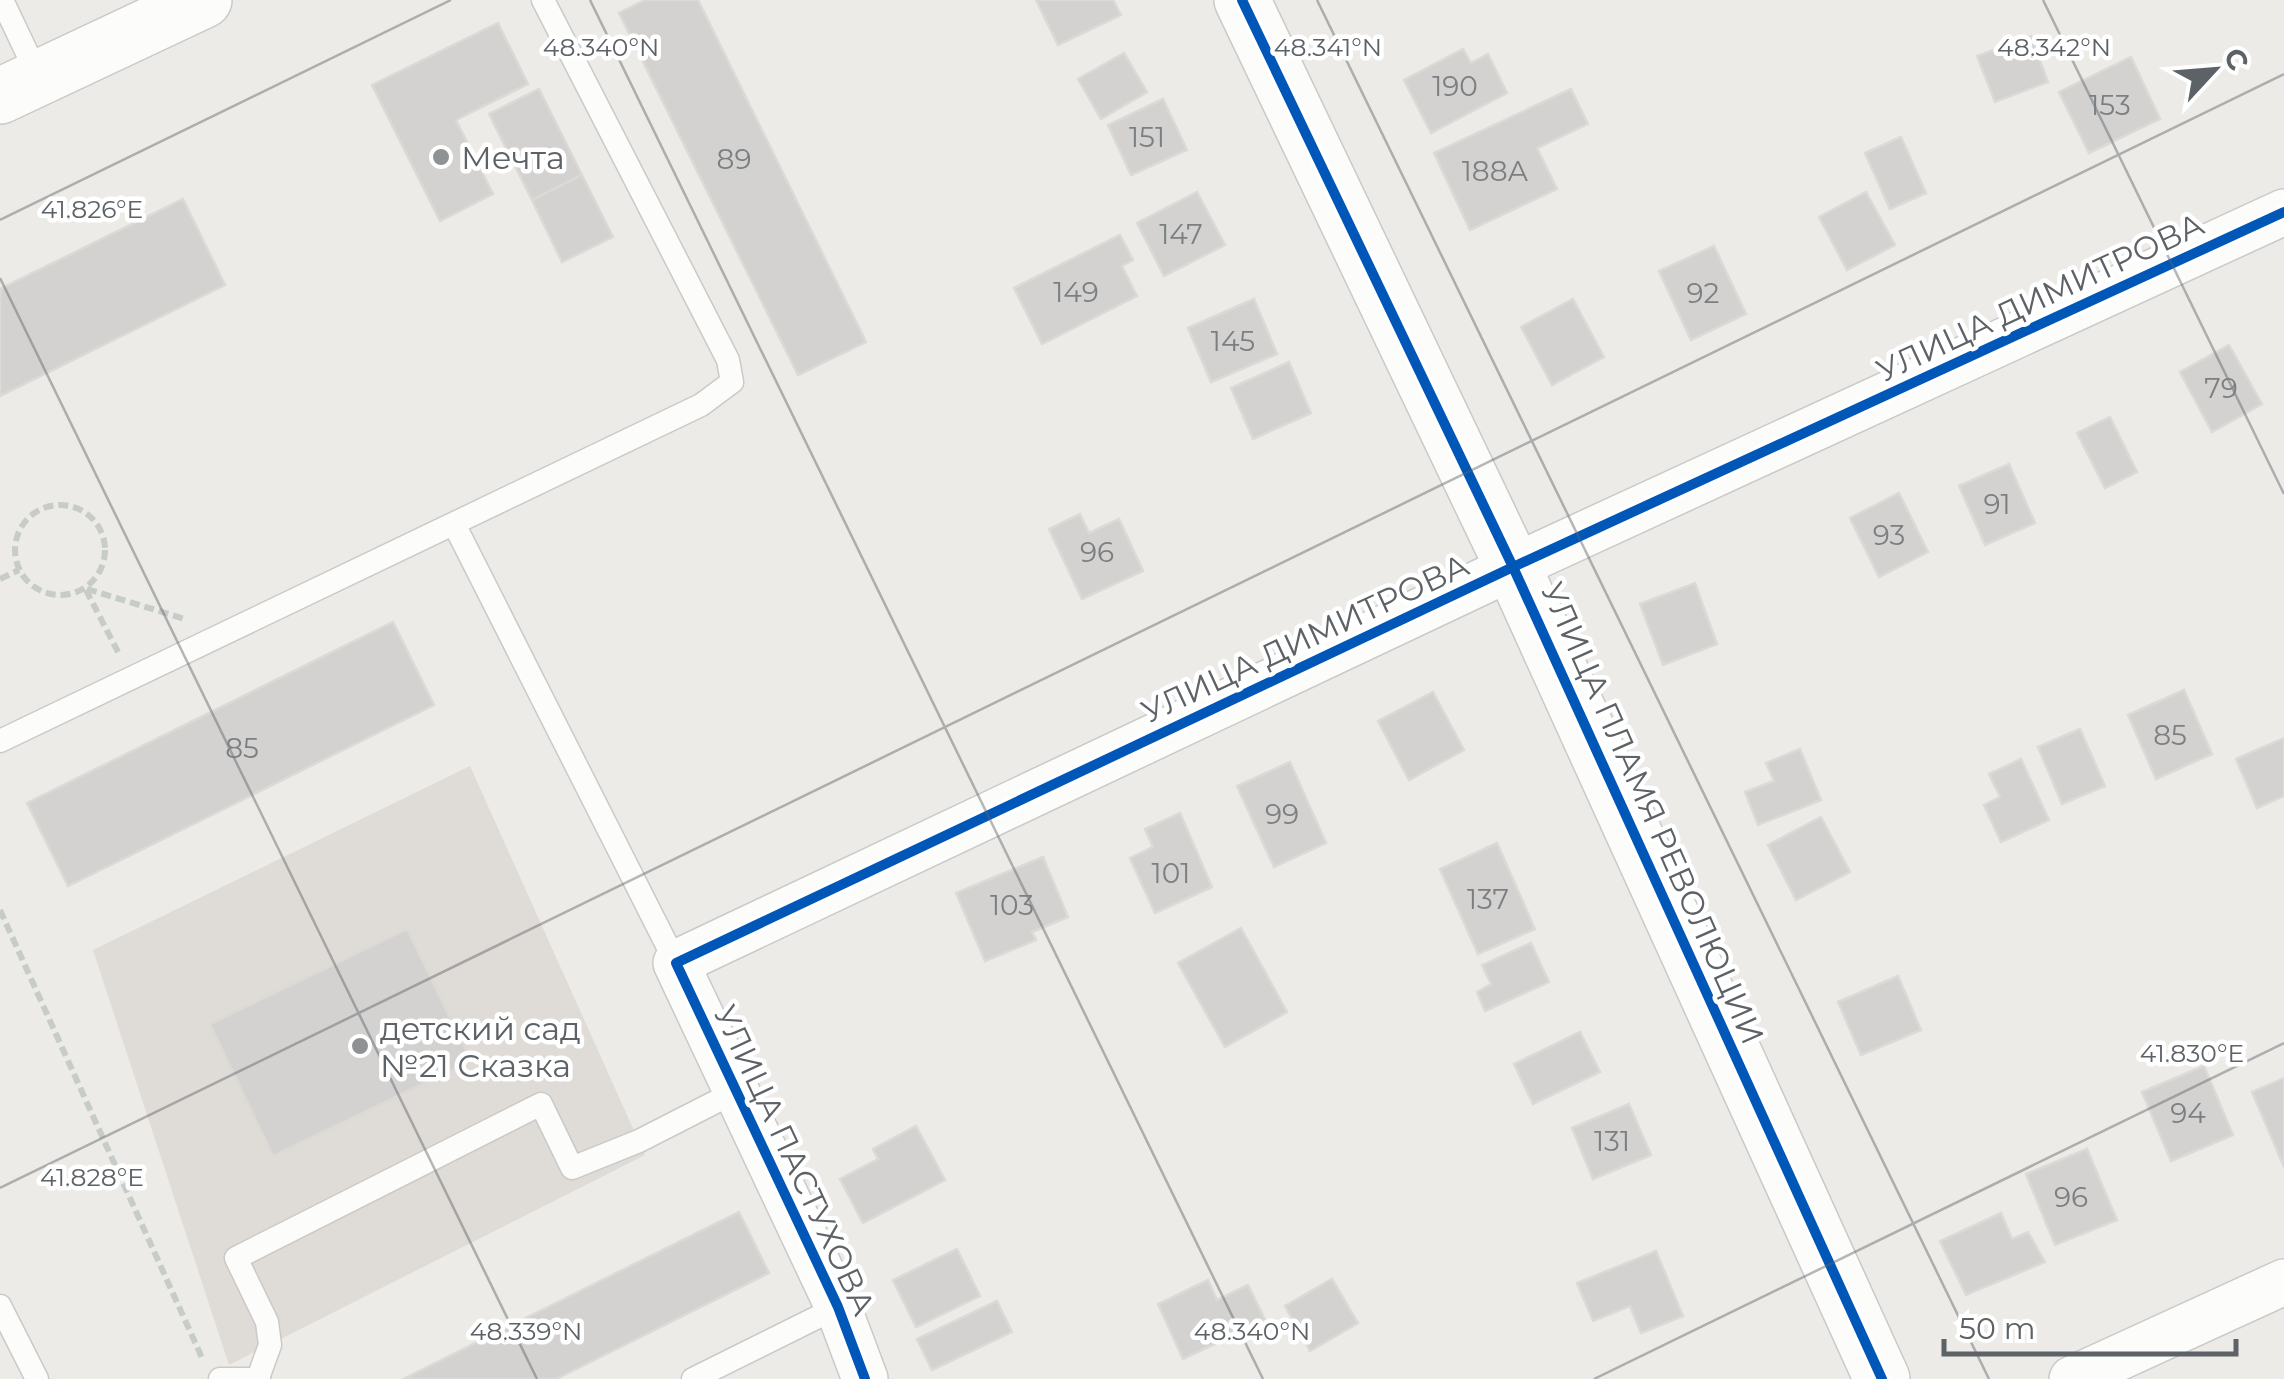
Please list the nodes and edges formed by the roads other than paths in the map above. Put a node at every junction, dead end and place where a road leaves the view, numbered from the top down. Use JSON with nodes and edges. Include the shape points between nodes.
{"nodes":[{"id":1,"x":2,"y":0,"type":"edge"},
{"id":2,"x":204,"y":0,"type":"edge"},
{"id":3,"x":543,"y":0,"type":"edge"},
{"id":4,"x":1242,"y":0,"type":"edge"},
{"id":5,"x":19,"y":86,"type":"edge"},
{"id":6,"x":2284,"y":212,"type":"edge"},
{"id":7,"x":454,"y":524,"type":"junction"},
{"id":8,"x":1513,"y":567,"type":"junction"},
{"id":9,"x":0,"y":741,"type":"edge"},
{"id":10,"x":676,"y":964,"type":"junction"},
{"id":11,"x":736,"y":1092,"type":"junction"},
{"id":12,"x":2284,"y":1282,"type":"edge"},
{"id":13,"x":0,"y":1306,"type":"edge"},
{"id":14,"x":838,"y":1307,"type":"junction"},
{"id":15,"x":38,"y":1379,"type":"edge"},
{"id":16,"x":220,"y":1379,"type":"edge"},
{"id":17,"x":258,"y":1379,"type":"edge"},
{"id":18,"x":693,"y":1379,"type":"edge"},
{"id":19,"x":866,"y":1379,"type":"edge"},
{"id":20,"x":1882,"y":1379,"type":"edge"},
{"id":21,"x":2072,"y":1379,"type":"edge"}],
"edges":[{"from":1,"to":5,"type":"lane"},
{"from":2,"to":5,"type":"street"},
{"from":3,"to":7,"type":"lane","via":[[728,360],[732,382],[701,405]]},
{"from":4,"to":8,"type":"street","name":"УЛИЦА ПЛАМЯ РЕВОЛЮЦИИ"},
{"from":6,"to":8,"type":"street","name":"УЛИЦА ДИМИТРОВА"},
{"from":7,"to":9,"type":"lane"},
{"from":7,"to":10,"type":"lane"},
{"from":8,"to":10,"type":"street","name":"УЛИЦА ДИМИТРОВА"},
{"from":8,"to":20,"type":"street","name":"УЛИЦА ПЛАМЯ РЕВОЛЮЦИИ"},
{"from":10,"to":11,"type":"street","name":"УЛИЦА ПАСТУХОВА"},
{"from":11,"to":14,"type":"street","name":"УЛИЦА ПАСТУХОВА"},
{"from":11,"to":17,"type":"lane","via":[[572,1168],[541,1104],[236,1258],[267,1322],[270,1345]]},
{"from":12,"to":21,"type":"street"},
{"from":13,"to":15,"type":"lane"},
{"from":14,"to":18,"type":"lane"},
{"from":14,"to":19,"type":"street","name":"УЛИЦА ПАСТУХОВА"},
{"from":16,"to":17,"type":"lane"}]}
